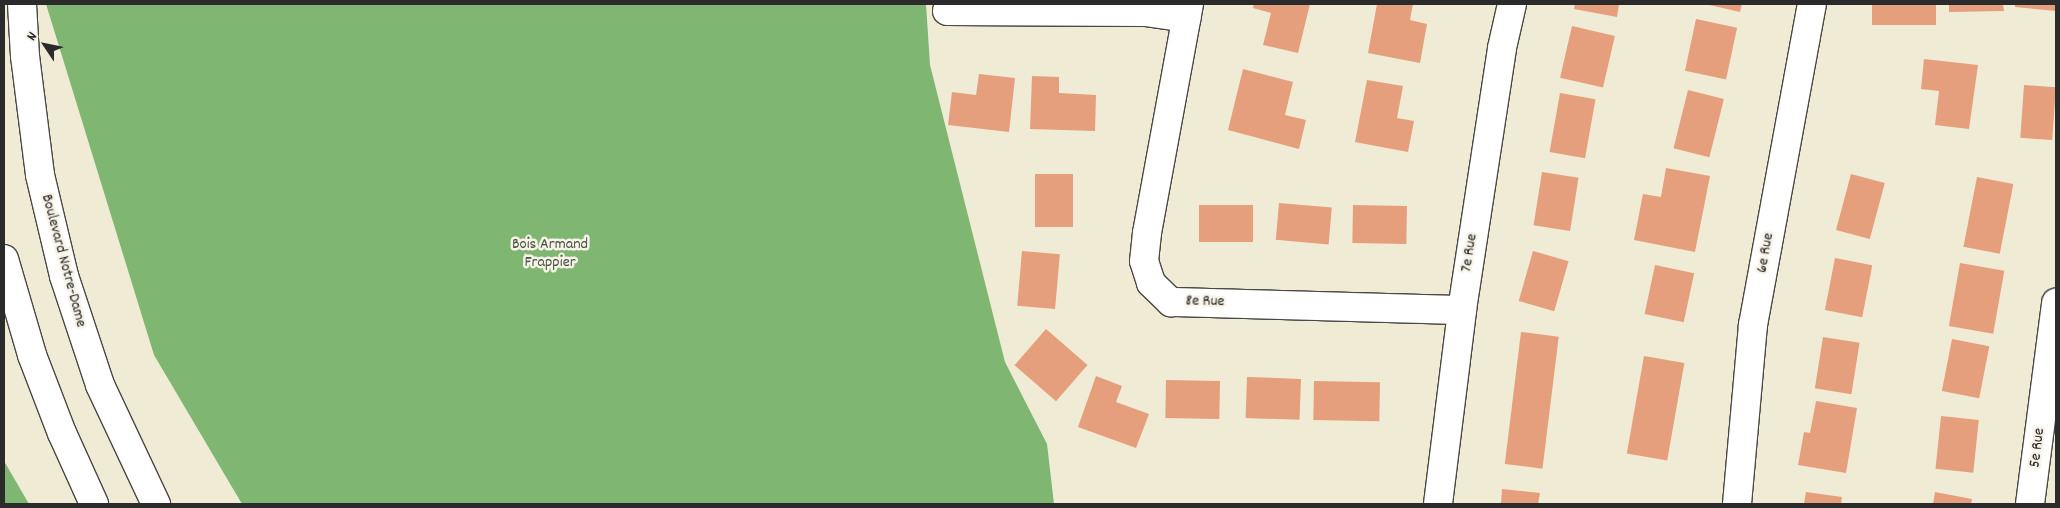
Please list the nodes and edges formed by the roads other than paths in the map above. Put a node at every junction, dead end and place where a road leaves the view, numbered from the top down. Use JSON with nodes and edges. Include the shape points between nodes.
{"nodes":[{"id":1,"x":22,"y":4,"type":"edge"},
{"id":2,"x":1512,"y":4,"type":"edge"},
{"id":3,"x":1812,"y":4,"type":"edge"},
{"id":4,"x":1188,"y":11,"type":"edge"},
{"id":5,"x":947,"y":12,"type":"dead end"},
{"id":6,"x":4,"y":259,"type":"edge"},
{"id":7,"x":2056,"y":303,"type":"edge"},
{"id":8,"x":1462,"y":310,"type":"junction"},
{"id":9,"x":94,"y":504,"type":"edge"},
{"id":10,"x":156,"y":504,"type":"edge"},
{"id":11,"x":1438,"y":504,"type":"edge"},
{"id":12,"x":1738,"y":504,"type":"edge"},
{"id":13,"x":2030,"y":504,"type":"edge"}],
"edges":[{"from":1,"to":10,"type":"street","name":"Boulevard Notre-Dame","via":[[40,175],[62,267],[100,385]]},
{"from":2,"to":8,"type":"street","name":"7e Rue","via":[[1502,48]]},
{"from":3,"to":12,"type":"street","name":"6e Rue","via":[[1753,325]]},
{"from":4,"to":5,"type":"street"},
{"from":4,"to":8,"type":"street","name":"8e Rue","via":[[1144,261],[1151,283],[1171,302]]},
{"from":6,"to":9,"type":"street","via":[[32,356]]},
{"from":7,"to":13,"type":"street","name":"5e Rue"},
{"from":8,"to":11,"type":"street","name":"7e Rue"}]}
